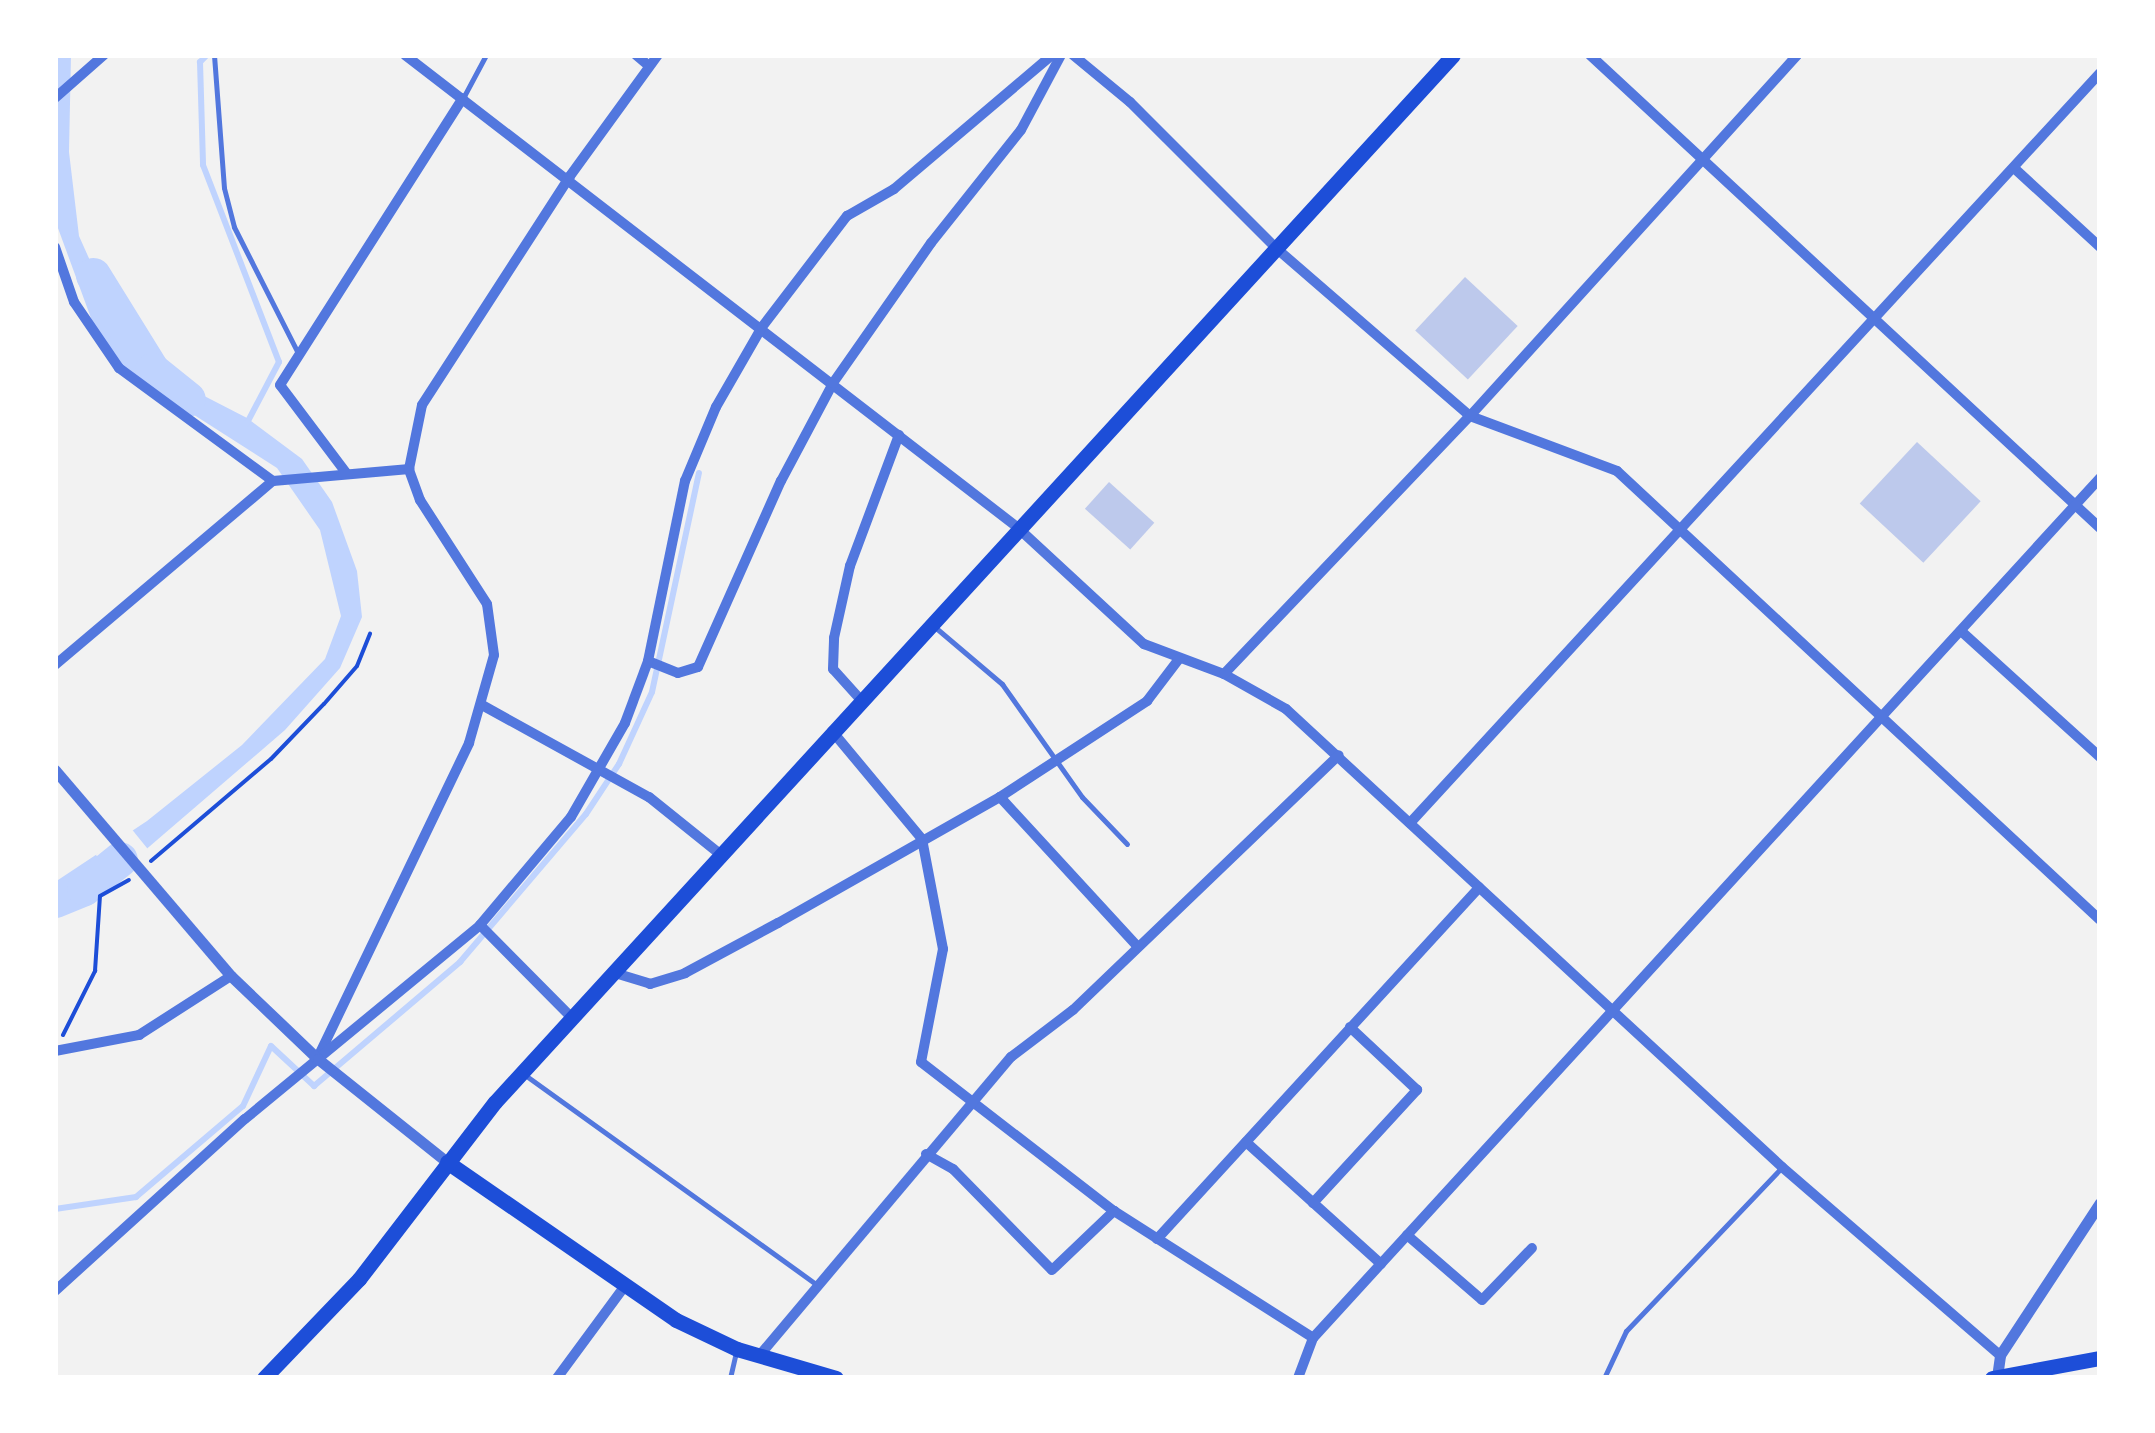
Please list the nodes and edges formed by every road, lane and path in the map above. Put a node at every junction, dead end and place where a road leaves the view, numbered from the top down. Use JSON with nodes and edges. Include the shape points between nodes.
{"nodes":[{"id":1,"x":104,"y":55,"type":"edge"},
{"id":2,"x":214,"y":55,"type":"edge"},
{"id":3,"x":405,"y":55,"type":"edge"},
{"id":4,"x":486,"y":55,"type":"edge"},
{"id":5,"x":636,"y":55,"type":"edge"},
{"id":6,"x":658,"y":55,"type":"edge"},
{"id":7,"x":1052,"y":55,"type":"edge"},
{"id":8,"x":1062,"y":55,"type":"edge"},
{"id":9,"x":1073,"y":55,"type":"edge"},
{"id":10,"x":1453,"y":55,"type":"edge"},
{"id":11,"x":1590,"y":55,"type":"edge"},
{"id":12,"x":1797,"y":55,"type":"edge"},
{"id":13,"x":649,"y":66,"type":"junction"},
{"id":14,"x":2100,"y":73,"type":"edge"},
{"id":15,"x":55,"y":98,"type":"edge"},
{"id":16,"x":463,"y":98,"type":"junction"},
{"id":17,"x":1702,"y":160,"type":"junction"},
{"id":18,"x":2014,"y":168,"type":"junction"},
{"id":19,"x":570,"y":176,"type":"junction"},
{"id":20,"x":55,"y":247,"type":"edge"},
{"id":21,"x":1276,"y":248,"type":"junction"},
{"id":22,"x":2100,"y":248,"type":"edge"},
{"id":23,"x":1875,"y":320,"type":"junction"},
{"id":24,"x":762,"y":327,"type":"junction"},
{"id":25,"x":297,"y":351,"type":"junction"},
{"id":26,"x":833,"y":383,"type":"junction"},
{"id":27,"x":1470,"y":416,"type":"junction"},
{"id":28,"x":900,"y":435,"type":"junction"},
{"id":29,"x":409,"y":468,"type":"junction"},
{"id":30,"x":347,"y":474,"type":"junction"},
{"id":31,"x":2100,"y":478,"type":"edge"},
{"id":32,"x":276,"y":480,"type":"junction"},
{"id":33,"x":2075,"y":506,"type":"junction"},
{"id":34,"x":1018,"y":527,"type":"junction"},
{"id":35,"x":2100,"y":528,"type":"edge"},
{"id":36,"x":1682,"y":533,"type":"junction"},
{"id":37,"x":930,"y":623,"type":"junction"},
{"id":38,"x":370,"y":632,"type":"dead end"},
{"id":39,"x":1960,"y":632,"type":"junction"},
{"id":40,"x":1179,"y":659,"type":"junction"},
{"id":41,"x":648,"y":661,"type":"junction"},
{"id":42,"x":55,"y":666,"type":"edge"},
{"id":43,"x":1224,"y":674,"type":"junction"},
{"id":44,"x":860,"y":699,"type":"junction"},
{"id":45,"x":482,"y":706,"type":"junction"},
{"id":46,"x":1880,"y":720,"type":"junction"},
{"id":47,"x":832,"y":731,"type":"junction"},
{"id":48,"x":1340,"y":755,"type":"junction"},
{"id":49,"x":2100,"y":757,"type":"edge"},
{"id":50,"x":1058,"y":759,"type":"junction"},
{"id":51,"x":55,"y":770,"type":"edge"},
{"id":52,"x":600,"y":770,"type":"junction"},
{"id":53,"x":1000,"y":797,"type":"junction"},
{"id":54,"x":1410,"y":824,"type":"junction"},
{"id":55,"x":922,"y":839,"type":"junction"},
{"id":56,"x":1127,"y":844,"type":"dead end"},
{"id":57,"x":720,"y":854,"type":"junction"},
{"id":58,"x":137,"y":871,"type":"junction"},
{"id":59,"x":1479,"y":887,"type":"junction"},
{"id":60,"x":2100,"y":920,"type":"edge"},
{"id":61,"x":480,"y":926,"type":"junction"},
{"id":62,"x":1138,"y":946,"type":"junction"},
{"id":63,"x":615,"y":973,"type":"junction"},
{"id":64,"x":230,"y":976,"type":"junction"},
{"id":65,"x":1613,"y":1011,"type":"junction"},
{"id":66,"x":572,"y":1018,"type":"junction"},
{"id":67,"x":1350,"y":1028,"type":"junction"},
{"id":68,"x":55,"y":1051,"type":"edge"},
{"id":69,"x":318,"y":1059,"type":"junction"},
{"id":70,"x":522,"y":1073,"type":"junction"},
{"id":71,"x":973,"y":1098,"type":"junction"},
{"id":72,"x":1246,"y":1142,"type":"junction"},
{"id":73,"x":926,"y":1154,"type":"junction"},
{"id":74,"x":448,"y":1162,"type":"junction"},
{"id":75,"x":1782,"y":1166,"type":"junction"},
{"id":76,"x":1313,"y":1203,"type":"junction"},
{"id":77,"x":2100,"y":1204,"type":"edge"},
{"id":78,"x":1114,"y":1211,"type":"junction"},
{"id":79,"x":1407,"y":1235,"type":"junction"},
{"id":80,"x":1157,"y":1238,"type":"junction"},
{"id":81,"x":1532,"y":1248,"type":"dead end"},
{"id":82,"x":1381,"y":1264,"type":"junction"},
{"id":83,"x":818,"y":1286,"type":"junction"},
{"id":84,"x":624,"y":1287,"type":"junction"},
{"id":85,"x":55,"y":1291,"type":"edge"},
{"id":86,"x":1313,"y":1338,"type":"junction"},
{"id":87,"x":737,"y":1350,"type":"junction"},
{"id":88,"x":2000,"y":1355,"type":"junction"},
{"id":89,"x":758,"y":1357,"type":"junction"},
{"id":90,"x":2100,"y":1358,"type":"edge"},
{"id":91,"x":264,"y":1378,"type":"edge"},
{"id":92,"x":557,"y":1378,"type":"edge"},
{"id":93,"x":730,"y":1378,"type":"edge"},
{"id":94,"x":836,"y":1378,"type":"edge"},
{"id":95,"x":1298,"y":1378,"type":"edge"},
{"id":96,"x":1604,"y":1378,"type":"edge"},
{"id":97,"x":1995,"y":1378,"type":"edge"}],
"edges":[{"from":1,"to":15,"type":"street"},
{"from":2,"to":25,"type":"lane","via":[[224,188],[234,228]]},
{"from":3,"to":16,"type":"street"},
{"from":4,"to":16,"type":"lane"},
{"from":5,"to":13,"type":"street"},
{"from":6,"to":13,"type":"street"},
{"from":7,"to":24,"type":"street","via":[[894,189],[847,216]]},
{"from":8,"to":26,"type":"street","via":[[1020,130]]},
{"from":9,"to":21,"type":"street","via":[[1130,102]]},
{"from":10,"to":21,"type":"main road"},
{"from":11,"to":17,"type":"street"},
{"from":12,"to":17,"type":"street"},
{"from":13,"to":19,"type":"street"},
{"from":14,"to":18,"type":"street"},
{"from":16,"to":19,"type":"street"},
{"from":16,"to":25,"type":"street"},
{"from":17,"to":23,"type":"street"},
{"from":17,"to":27,"type":"street"},
{"from":18,"to":22,"type":"street"},
{"from":18,"to":23,"type":"street"},
{"from":19,"to":24,"type":"street"},
{"from":19,"to":29,"type":"street","via":[[422,405]]},
{"from":20,"to":32,"type":"street","via":[[74,302],[119,368]]},
{"from":21,"to":27,"type":"street"},
{"from":21,"to":34,"type":"main road"},
{"from":23,"to":33,"type":"street"},
{"from":23,"to":36,"type":"street"},
{"from":24,"to":26,"type":"street"},
{"from":24,"to":41,"type":"street","via":[[716,407],[685,481]]},
{"from":25,"to":30,"type":"street","via":[[280,385]]},
{"from":26,"to":28,"type":"street"},
{"from":26,"to":41,"type":"street","via":[[780,481],[698,667],[678,673]]},
{"from":27,"to":36,"type":"street","via":[[1618,472]]},
{"from":27,"to":43,"type":"street"},
{"from":28,"to":34,"type":"street"},
{"from":28,"to":44,"type":"street","via":[[850,566],[834,638],[833,670]]},
{"from":29,"to":30,"type":"street"},
{"from":29,"to":45,"type":"street","via":[[420,500],[486,604],[494,655]]},
{"from":30,"to":32,"type":"street"},
{"from":31,"to":33,"type":"street"},
{"from":32,"to":42,"type":"street"},
{"from":33,"to":35,"type":"street"},
{"from":33,"to":39,"type":"street"},
{"from":34,"to":37,"type":"main road"},
{"from":34,"to":40,"type":"street","via":[[1144,644]]},
{"from":36,"to":46,"type":"street"},
{"from":36,"to":54,"type":"street"},
{"from":37,"to":44,"type":"main road"},
{"from":37,"to":50,"type":"lane","via":[[1002,684]]},
{"from":38,"to":58,"type":"path","via":[[357,666],[271,759]]},
{"from":39,"to":46,"type":"street"},
{"from":39,"to":49,"type":"street"},
{"from":40,"to":43,"type":"street"},
{"from":40,"to":50,"type":"street","via":[[1147,700]]},
{"from":41,"to":52,"type":"street"},
{"from":43,"to":48,"type":"street","via":[[1286,709]]},
{"from":44,"to":47,"type":"main road"},
{"from":45,"to":52,"type":"street"},
{"from":45,"to":69,"type":"street"},
{"from":46,"to":60,"type":"street"},
{"from":46,"to":65,"type":"street"},
{"from":47,"to":55,"type":"street"},
{"from":47,"to":57,"type":"main road"},
{"from":48,"to":54,"type":"street"},
{"from":48,"to":62,"type":"street"},
{"from":50,"to":53,"type":"street"},
{"from":50,"to":56,"type":"lane","via":[[1082,797]]},
{"from":51,"to":58,"type":"street"},
{"from":52,"to":57,"type":"street","via":[[649,797]]},
{"from":52,"to":61,"type":"street","via":[[571,817]]},
{"from":53,"to":55,"type":"street"},
{"from":53,"to":62,"type":"street"},
{"from":54,"to":59,"type":"street"},
{"from":55,"to":63,"type":"street","via":[[685,973],[650,984]]},
{"from":55,"to":71,"type":"street","via":[[943,949],[921,1062]]},
{"from":57,"to":63,"type":"main road"},
{"from":58,"to":64,"type":"street"},
{"from":58,"to":68,"type":"path","via":[[100,896],[95,971]]},
{"from":59,"to":65,"type":"street"},
{"from":59,"to":67,"type":"street"},
{"from":61,"to":66,"type":"street"},
{"from":61,"to":69,"type":"street"},
{"from":62,"to":71,"type":"street"},
{"from":63,"to":66,"type":"main road"},
{"from":64,"to":68,"type":"street","via":[[139,1035]]},
{"from":64,"to":69,"type":"street"},
{"from":65,"to":75,"type":"street"},
{"from":65,"to":79,"type":"street"},
{"from":66,"to":70,"type":"main road"},
{"from":67,"to":72,"type":"street"},
{"from":67,"to":76,"type":"street","via":[[1417,1090]]},
{"from":69,"to":74,"type":"street"},
{"from":69,"to":85,"type":"street"},
{"from":70,"to":74,"type":"main road"},
{"from":70,"to":83,"type":"lane"},
{"from":71,"to":73,"type":"street"},
{"from":71,"to":78,"type":"street"},
{"from":72,"to":76,"type":"street"},
{"from":72,"to":80,"type":"street"},
{"from":73,"to":78,"type":"street","via":[[953,1170],[1052,1270]]},
{"from":73,"to":83,"type":"street"},
{"from":74,"to":84,"type":"main road"},
{"from":74,"to":91,"type":"main road","via":[[359,1278]]},
{"from":75,"to":88,"type":"street"},
{"from":75,"to":96,"type":"lane","via":[[1626,1332]]},
{"from":76,"to":82,"type":"street"},
{"from":77,"to":88,"type":"street"},
{"from":78,"to":80,"type":"street"},
{"from":79,"to":81,"type":"street","via":[[1482,1300]]},
{"from":79,"to":82,"type":"street"},
{"from":80,"to":86,"type":"street"},
{"from":82,"to":86,"type":"street"},
{"from":83,"to":89,"type":"street"},
{"from":84,"to":87,"type":"main road"},
{"from":84,"to":92,"type":"street"},
{"from":86,"to":95,"type":"street"},
{"from":87,"to":89,"type":"main road"},
{"from":87,"to":93,"type":"lane"},
{"from":88,"to":97,"type":"street"},
{"from":89,"to":94,"type":"main road"},
{"from":90,"to":97,"type":"main road"}]}
